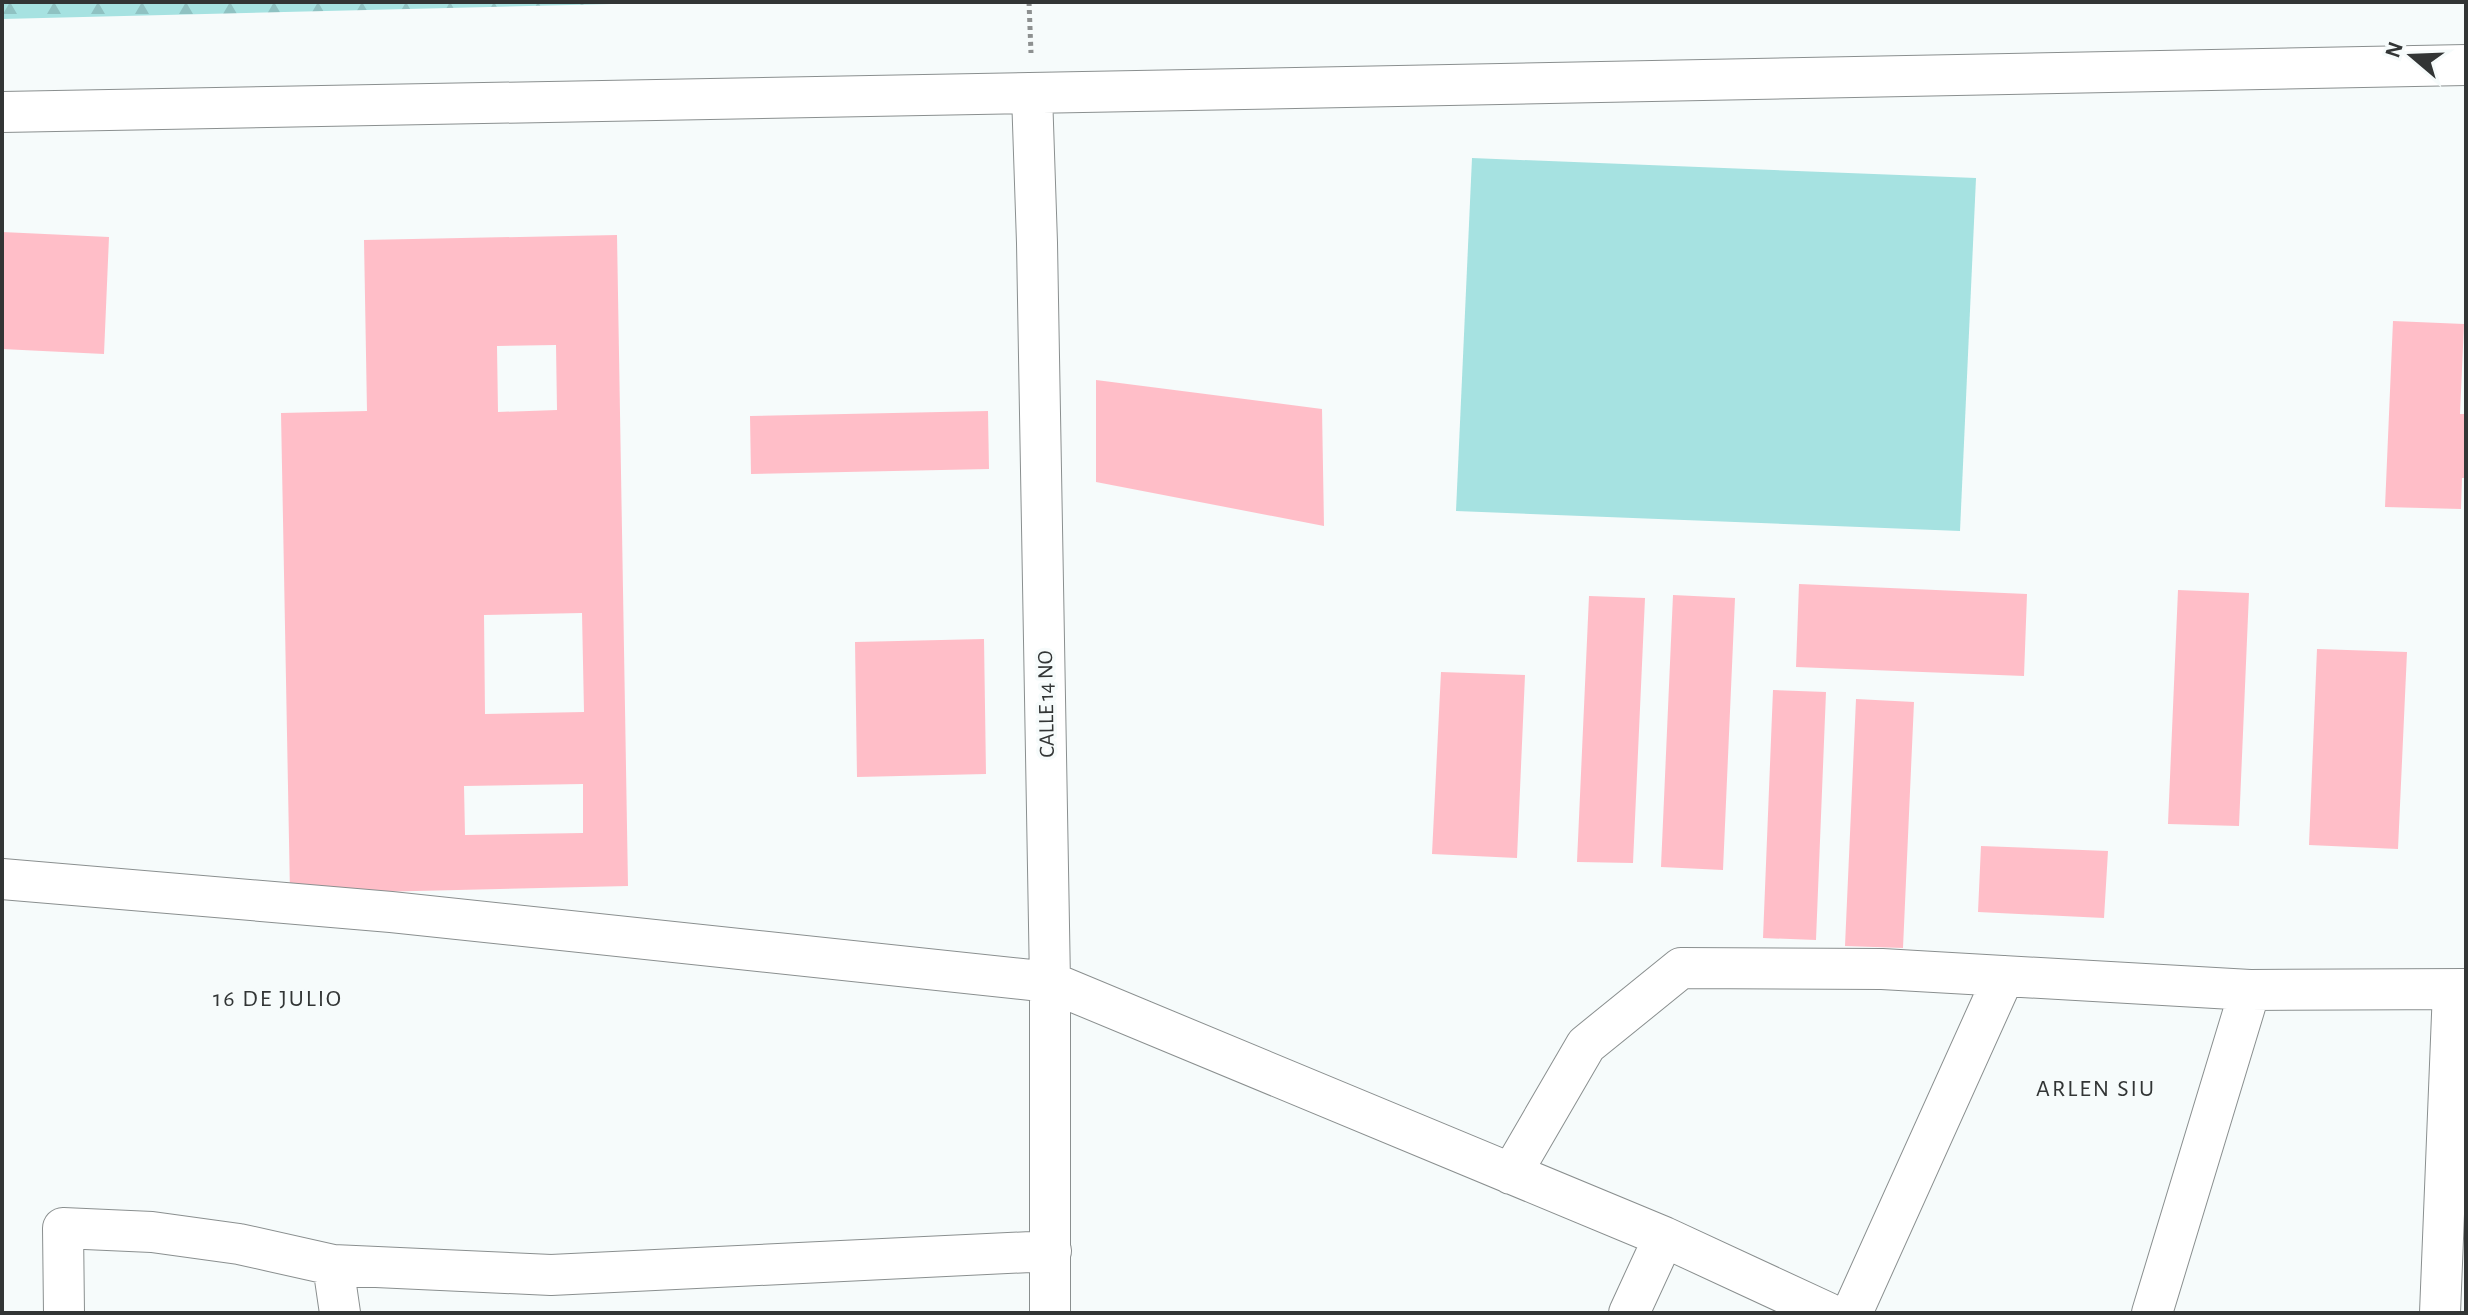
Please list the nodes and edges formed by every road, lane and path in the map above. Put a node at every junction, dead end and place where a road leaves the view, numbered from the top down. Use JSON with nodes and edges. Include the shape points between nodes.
{"nodes":[{"id":1,"x":1029,"y":2,"type":"edge"},
{"id":2,"x":2466,"y":65,"type":"edge"},
{"id":3,"x":1032,"y":94,"type":"junction"},
{"id":4,"x":2,"y":112,"type":"edge"},
{"id":5,"x":2,"y":879,"type":"edge"},
{"id":6,"x":2004,"y":976,"type":"junction"},
{"id":7,"x":1050,"y":982,"type":"junction"},
{"id":8,"x":2460,"y":989,"type":"edge"},
{"id":9,"x":2250,"y":990,"type":"junction"},
{"id":10,"x":1511,"y":1174,"type":"junction"},
{"id":11,"x":1664,"y":1237,"type":"junction"},
{"id":12,"x":1051,"y":1251,"type":"junction"},
{"id":13,"x":333,"y":1265,"type":"junction"},
{"id":14,"x":64,"y":1313,"type":"edge"},
{"id":15,"x":340,"y":1313,"type":"edge"},
{"id":16,"x":1050,"y":1313,"type":"edge"},
{"id":17,"x":1629,"y":1313,"type":"edge"},
{"id":18,"x":1828,"y":1313,"type":"edge"},
{"id":19,"x":1852,"y":1313,"type":"edge"},
{"id":20,"x":2152,"y":1313,"type":"edge"},
{"id":21,"x":2440,"y":1313,"type":"edge"}],
"edges":[{"from":1,"to":3,"type":"path"},
{"from":2,"to":3,"type":"street"},
{"from":3,"to":4,"type":"street"},
{"from":3,"to":7,"type":"street","name":"CALLE 14 NO"},
{"from":5,"to":7,"type":"street","via":[[391,912]]},
{"from":6,"to":9,"type":"street"},
{"from":6,"to":10,"type":"street","via":[[1681,968],[1586,1045]]},
{"from":6,"to":19,"type":"street"},
{"from":7,"to":10,"type":"street"},
{"from":7,"to":12,"type":"street","name":"CALLE 14 NO"},
{"from":8,"to":9,"type":"street"},
{"from":8,"to":21,"type":"street"},
{"from":9,"to":20,"type":"street"},
{"from":10,"to":11,"type":"street"},
{"from":11,"to":17,"type":"street"},
{"from":11,"to":18,"type":"street"},
{"from":12,"to":13,"type":"street","via":[[551,1275]]},
{"from":12,"to":16,"type":"street","name":"CALLE 14 NO"},
{"from":13,"to":14,"type":"street","via":[[152,1232],[63,1228]]},
{"from":13,"to":15,"type":"street"}]}
